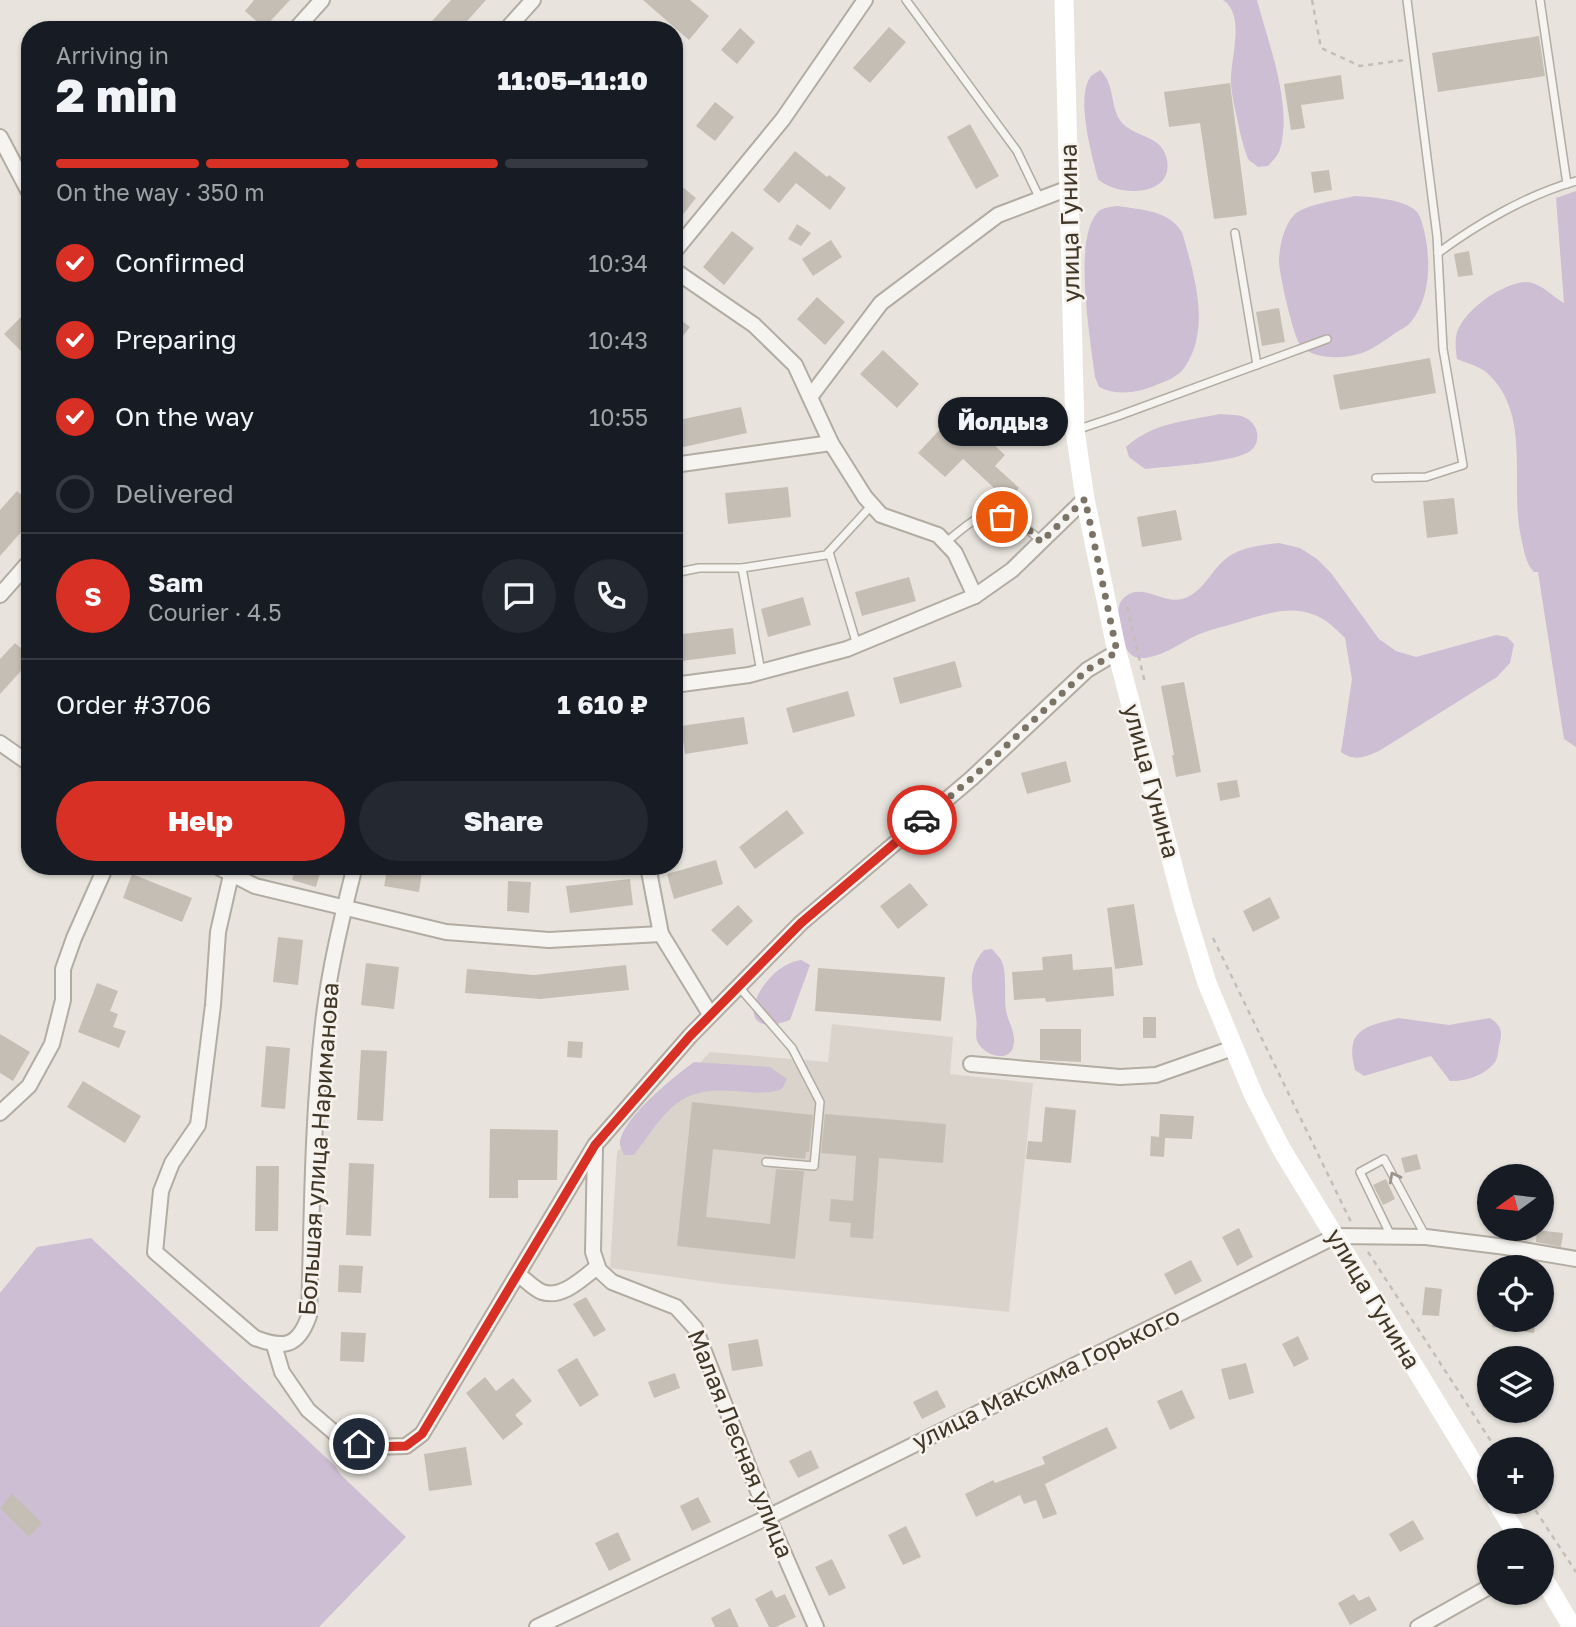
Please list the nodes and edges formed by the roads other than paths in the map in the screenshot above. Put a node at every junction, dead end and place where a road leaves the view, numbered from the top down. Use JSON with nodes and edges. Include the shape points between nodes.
{"nodes":[{"id":1,"x":321,"y":0,"type":"edge"},
{"id":2,"x":533,"y":0,"type":"edge"},
{"id":3,"x":865,"y":0,"type":"edge"},
{"id":4,"x":906,"y":0,"type":"edge"},
{"id":5,"x":1064,"y":0,"type":"edge"},
{"id":6,"x":1407,"y":0,"type":"edge"},
{"id":7,"x":1540,"y":0,"type":"edge"},
{"id":8,"x":303,"y":21,"type":"edge"},
{"id":9,"x":514,"y":21,"type":"edge"},
{"id":10,"x":0,"y":136,"type":"edge"},
{"id":11,"x":21,"y":177,"type":"edge"},
{"id":12,"x":1576,"y":181,"type":"edge"},
{"id":13,"x":1567,"y":184,"type":"junction"},
{"id":14,"x":1069,"y":188,"type":"junction"},
{"id":15,"x":1040,"y":199,"type":"junction"},
{"id":16,"x":1235,"y":233,"type":"dead end"},
{"id":17,"x":683,"y":241,"type":"edge"},
{"id":18,"x":1438,"y":253,"type":"junction"},
{"id":19,"x":683,"y":276,"type":"edge"},
{"id":20,"x":1327,"y":339,"type":"dead end"},
{"id":21,"x":1257,"y":365,"type":"junction"},
{"id":22,"x":810,"y":397,"type":"junction"},
{"id":23,"x":1075,"y":430,"type":"junction"},
{"id":24,"x":831,"y":443,"type":"junction"},
{"id":25,"x":683,"y":464,"type":"edge"},
{"id":26,"x":1376,"y":478,"type":"dead end"},
{"id":27,"x":1085,"y":499,"type":"junction"},
{"id":28,"x":872,"y":505,"type":"junction"},
{"id":29,"x":1041,"y":542,"type":"junction"},
{"id":30,"x":945,"y":543,"type":"junction"},
{"id":31,"x":829,"y":552,"type":"junction"},
{"id":32,"x":742,"y":568,"type":"junction"},
{"id":33,"x":21,"y":571,"type":"edge"},
{"id":34,"x":683,"y":571,"type":"edge"},
{"id":35,"x":0,"y":595,"type":"edge"},
{"id":36,"x":975,"y":596,"type":"junction"},
{"id":37,"x":857,"y":645,"type":"junction"},
{"id":38,"x":1117,"y":652,"type":"junction"},
{"id":39,"x":761,"y":672,"type":"junction"},
{"id":40,"x":683,"y":684,"type":"edge"},
{"id":41,"x":0,"y":743,"type":"edge"},
{"id":42,"x":21,"y":758,"type":"edge"},
{"id":43,"x":102,"y":875,"type":"edge"},
{"id":44,"x":231,"y":875,"type":"edge"},
{"id":45,"x":239,"y":875,"type":"edge"},
{"id":46,"x":353,"y":875,"type":"edge"},
{"id":47,"x":650,"y":875,"type":"edge"},
{"id":48,"x":344,"y":908,"type":"junction"},
{"id":49,"x":661,"y":934,"type":"junction"},
{"id":50,"x":739,"y":986,"type":"junction"},
{"id":51,"x":710,"y":1014,"type":"junction"},
{"id":52,"x":1233,"y":1048,"type":"junction"},
{"id":53,"x":971,"y":1064,"type":"dead end"},
{"id":54,"x":0,"y":1113,"type":"edge"},
{"id":55,"x":595,"y":1145,"type":"junction"},
{"id":56,"x":766,"y":1162,"type":"dead end"},
{"id":57,"x":1336,"y":1236,"type":"junction"},
{"id":58,"x":1391,"y":1236,"type":"junction"},
{"id":59,"x":1426,"y":1237,"type":"junction"},
{"id":60,"x":1576,"y":1259,"type":"edge"},
{"id":61,"x":597,"y":1267,"type":"junction"},
{"id":62,"x":519,"y":1275,"type":"junction"},
{"id":63,"x":281,"y":1344,"type":"junction"},
{"id":64,"x":1477,"y":1469,"type":"edge"},
{"id":65,"x":768,"y":1517,"type":"junction"},
{"id":66,"x":1477,"y":1594,"type":"edge"},
{"id":67,"x":1554,"y":1596,"type":"edge"},
{"id":68,"x":537,"y":1627,"type":"edge"},
{"id":69,"x":816,"y":1627,"type":"edge"},
{"id":70,"x":1418,"y":1627,"type":"edge"},
{"id":71,"x":1572,"y":1627,"type":"edge"}],
"edges":[{"from":1,"to":8,"type":"street"},
{"from":2,"to":9,"type":"street"},
{"from":3,"to":17,"type":"street","via":[[783,119]]},
{"from":4,"to":15,"type":"lane","via":[[1017,151]]},
{"from":5,"to":14,"type":"main road","name":"улица Гунина"},
{"from":6,"to":18,"type":"lane"},
{"from":7,"to":13,"type":"lane"},
{"from":10,"to":11,"type":"street"},
{"from":12,"to":13,"type":"lane"},
{"from":13,"to":18,"type":"lane","via":[[1502,214]]},
{"from":14,"to":15,"type":"street"},
{"from":14,"to":23,"type":"main road","name":"улица Гунина"},
{"from":15,"to":22,"type":"street","via":[[998,215],[881,303]]},
{"from":16,"to":21,"type":"lane"},
{"from":18,"to":26,"type":"lane","via":[[1443,349],[1463,465],[1426,477]]},
{"from":19,"to":22,"type":"street","via":[[754,325],[795,365]]},
{"from":20,"to":21,"type":"lane"},
{"from":21,"to":23,"type":"lane"},
{"from":22,"to":24,"type":"street"},
{"from":23,"to":27,"type":"main road","name":"улица Гунина"},
{"from":24,"to":25,"type":"street"},
{"from":24,"to":28,"type":"street"},
{"from":27,"to":29,"type":"street"},
{"from":27,"to":38,"type":"main road","name":"улица Гунина"},
{"from":28,"to":30,"type":"street","via":[[881,515],[938,536]]},
{"from":28,"to":31,"type":"lane"},
{"from":29,"to":30,"type":"lane","via":[[1026,527],[1002,517],[981,517]]},
{"from":29,"to":36,"type":"street"},
{"from":30,"to":36,"type":"street","via":[[955,553]]},
{"from":31,"to":32,"type":"lane"},
{"from":31,"to":37,"type":"lane"},
{"from":32,"to":34,"type":"lane"},
{"from":32,"to":39,"type":"lane"},
{"from":33,"to":35,"type":"street"},
{"from":36,"to":37,"type":"street"},
{"from":37,"to":39,"type":"street"},
{"from":38,"to":50,"type":"street","via":[[1087,670],[972,778],[801,923]]},
{"from":38,"to":52,"type":"main road","name":"улица Гунина","via":[[1184,908]]},
{"from":39,"to":40,"type":"street"},
{"from":41,"to":42,"type":"street"},
{"from":43,"to":54,"type":"street","via":[[63,969],[63,1000],[52,1044],[29,1086]]},
{"from":44,"to":63,"type":"street","via":[[218,932],[198,1125],[172,1163],[161,1191],[155,1252],[255,1338]]},
{"from":45,"to":48,"type":"street","via":[[255,886]]},
{"from":46,"to":48,"type":"street","name":"Большая улица Нариманова"},
{"from":47,"to":49,"type":"street"},
{"from":48,"to":49,"type":"street","via":[[446,932],[549,940]]},
{"from":48,"to":63,"type":"street","name":"Большая улица Нариманова","via":[[323,1021],[309,1315],[303,1332]]},
{"from":49,"to":51,"type":"street"},
{"from":50,"to":51,"type":"street"},
{"from":50,"to":56,"type":"lane","via":[[792,1048],[820,1102],[814,1166]]},
{"from":51,"to":55,"type":"street"},
{"from":52,"to":53,"type":"street","via":[[1156,1075],[1120,1077]]},
{"from":52,"to":57,"type":"main road","name":"улица Гунина","via":[[1282,1150]]},
{"from":55,"to":61,"type":"street","via":[[593,1252]]},
{"from":55,"to":62,"type":"street"},
{"from":57,"to":58,"type":"street","name":"улица Максима Горького"},
{"from":57,"to":64,"type":"main road","name":"улица Гунина"},
{"from":57,"to":65,"type":"street","name":"улица Максима Горького"},
{"from":58,"to":59,"type":"street","name":"улица Максима Горького"},
{"from":59,"to":58,"type":"lane","one_way":true,"via":[[1384,1159],[1360,1172]]},
{"from":59,"to":60,"type":"street","name":"улица Максима Горького"},
{"from":61,"to":62,"type":"street","via":[[564,1291],[548,1293]]},
{"from":61,"to":65,"type":"street","name":"Малая Лесная улица","via":[[612,1282],[676,1307],[695,1328]]},
{"from":62,"to":63,"type":"street","via":[[422,1434],[406,1446],[373,1447],[344,1441],[308,1410],[282,1372]]},
{"from":65,"to":68,"type":"street","name":"улица Максима Горького"},
{"from":65,"to":69,"type":"street","name":"Малая Лесная улица"},
{"from":66,"to":70,"type":"street"},
{"from":67,"to":71,"type":"main road"}]}
